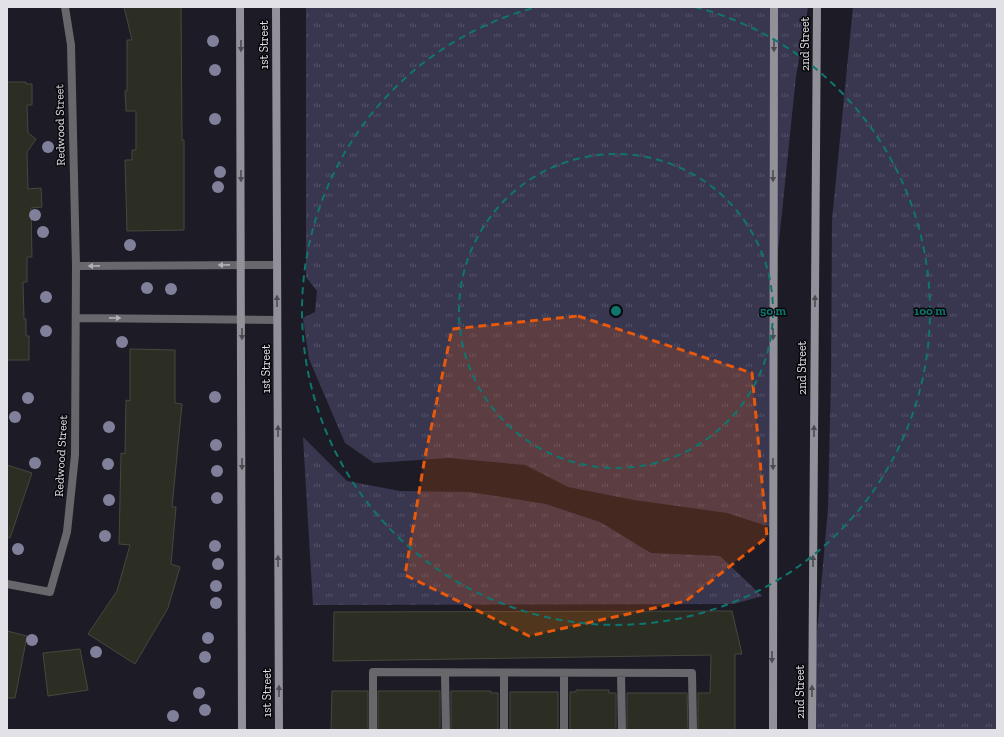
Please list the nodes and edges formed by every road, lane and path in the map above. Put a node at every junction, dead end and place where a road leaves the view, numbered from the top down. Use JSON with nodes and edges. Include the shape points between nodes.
{"nodes":[{"id":1,"x":65,"y":7,"type":"edge"},
{"id":2,"x":240,"y":7,"type":"edge"},
{"id":3,"x":276,"y":7,"type":"edge"},
{"id":4,"x":774,"y":7,"type":"edge"},
{"id":5,"x":817,"y":7,"type":"edge"},
{"id":6,"x":242,"y":265,"type":"junction"},
{"id":7,"x":277,"y":265,"type":"junction"},
{"id":8,"x":76,"y":266,"type":"junction"},
{"id":9,"x":76,"y":318,"type":"junction"},
{"id":10,"x":242,"y":319,"type":"junction"},
{"id":11,"x":277,"y":320,"type":"junction"},
{"id":12,"x":7,"y":584,"type":"edge"},
{"id":13,"x":445,"y":673,"type":"junction"},
{"id":14,"x":504,"y":673,"type":"junction"},
{"id":15,"x":564,"y":673,"type":"junction"},
{"id":16,"x":621,"y":673,"type":"junction"},
{"id":17,"x":242,"y":730,"type":"edge"},
{"id":18,"x":279,"y":730,"type":"edge"},
{"id":19,"x":373,"y":730,"type":"edge"},
{"id":20,"x":446,"y":730,"type":"edge"},
{"id":21,"x":504,"y":730,"type":"edge"},
{"id":22,"x":564,"y":730,"type":"edge"},
{"id":23,"x":622,"y":730,"type":"edge"},
{"id":24,"x":693,"y":730,"type":"edge"},
{"id":25,"x":773,"y":730,"type":"edge"},
{"id":26,"x":812,"y":730,"type":"edge"}],
"edges":[{"from":1,"to":8,"type":"street","name":"Redwood Street","via":[[71,45]]},
{"from":2,"to":6,"type":"street","name":"1st Street","one_way":true},
{"from":3,"to":7,"type":"street","name":"1st Street"},
{"from":4,"to":25,"type":"street","one_way":true},
{"from":26,"to":5,"type":"street","name":"2nd Street","one_way":true},
{"from":6,"to":7,"type":"street"},
{"from":6,"to":8,"type":"street","one_way":true},
{"from":6,"to":10,"type":"street","name":"1st Street"},
{"from":11,"to":7,"type":"street","name":"1st Street","one_way":true},
{"from":8,"to":9,"type":"street","name":"Redwood Street"},
{"from":9,"to":10,"type":"street","one_way":true},
{"from":9,"to":12,"type":"street","name":"Redwood Street","via":[[75,455],[67,532],[50,592]]},
{"from":10,"to":11,"type":"street"},
{"from":10,"to":17,"type":"street","name":"1st Street","one_way":true},
{"from":18,"to":11,"type":"street","name":"1st Street","one_way":true},
{"from":13,"to":14,"type":"street"},
{"from":13,"to":19,"type":"street","via":[[373,672]]},
{"from":13,"to":20,"type":"street"},
{"from":14,"to":15,"type":"street"},
{"from":14,"to":21,"type":"street"},
{"from":15,"to":16,"type":"street"},
{"from":15,"to":22,"type":"street"},
{"from":16,"to":23,"type":"street"},
{"from":16,"to":24,"type":"street","via":[[692,673]]}]}
